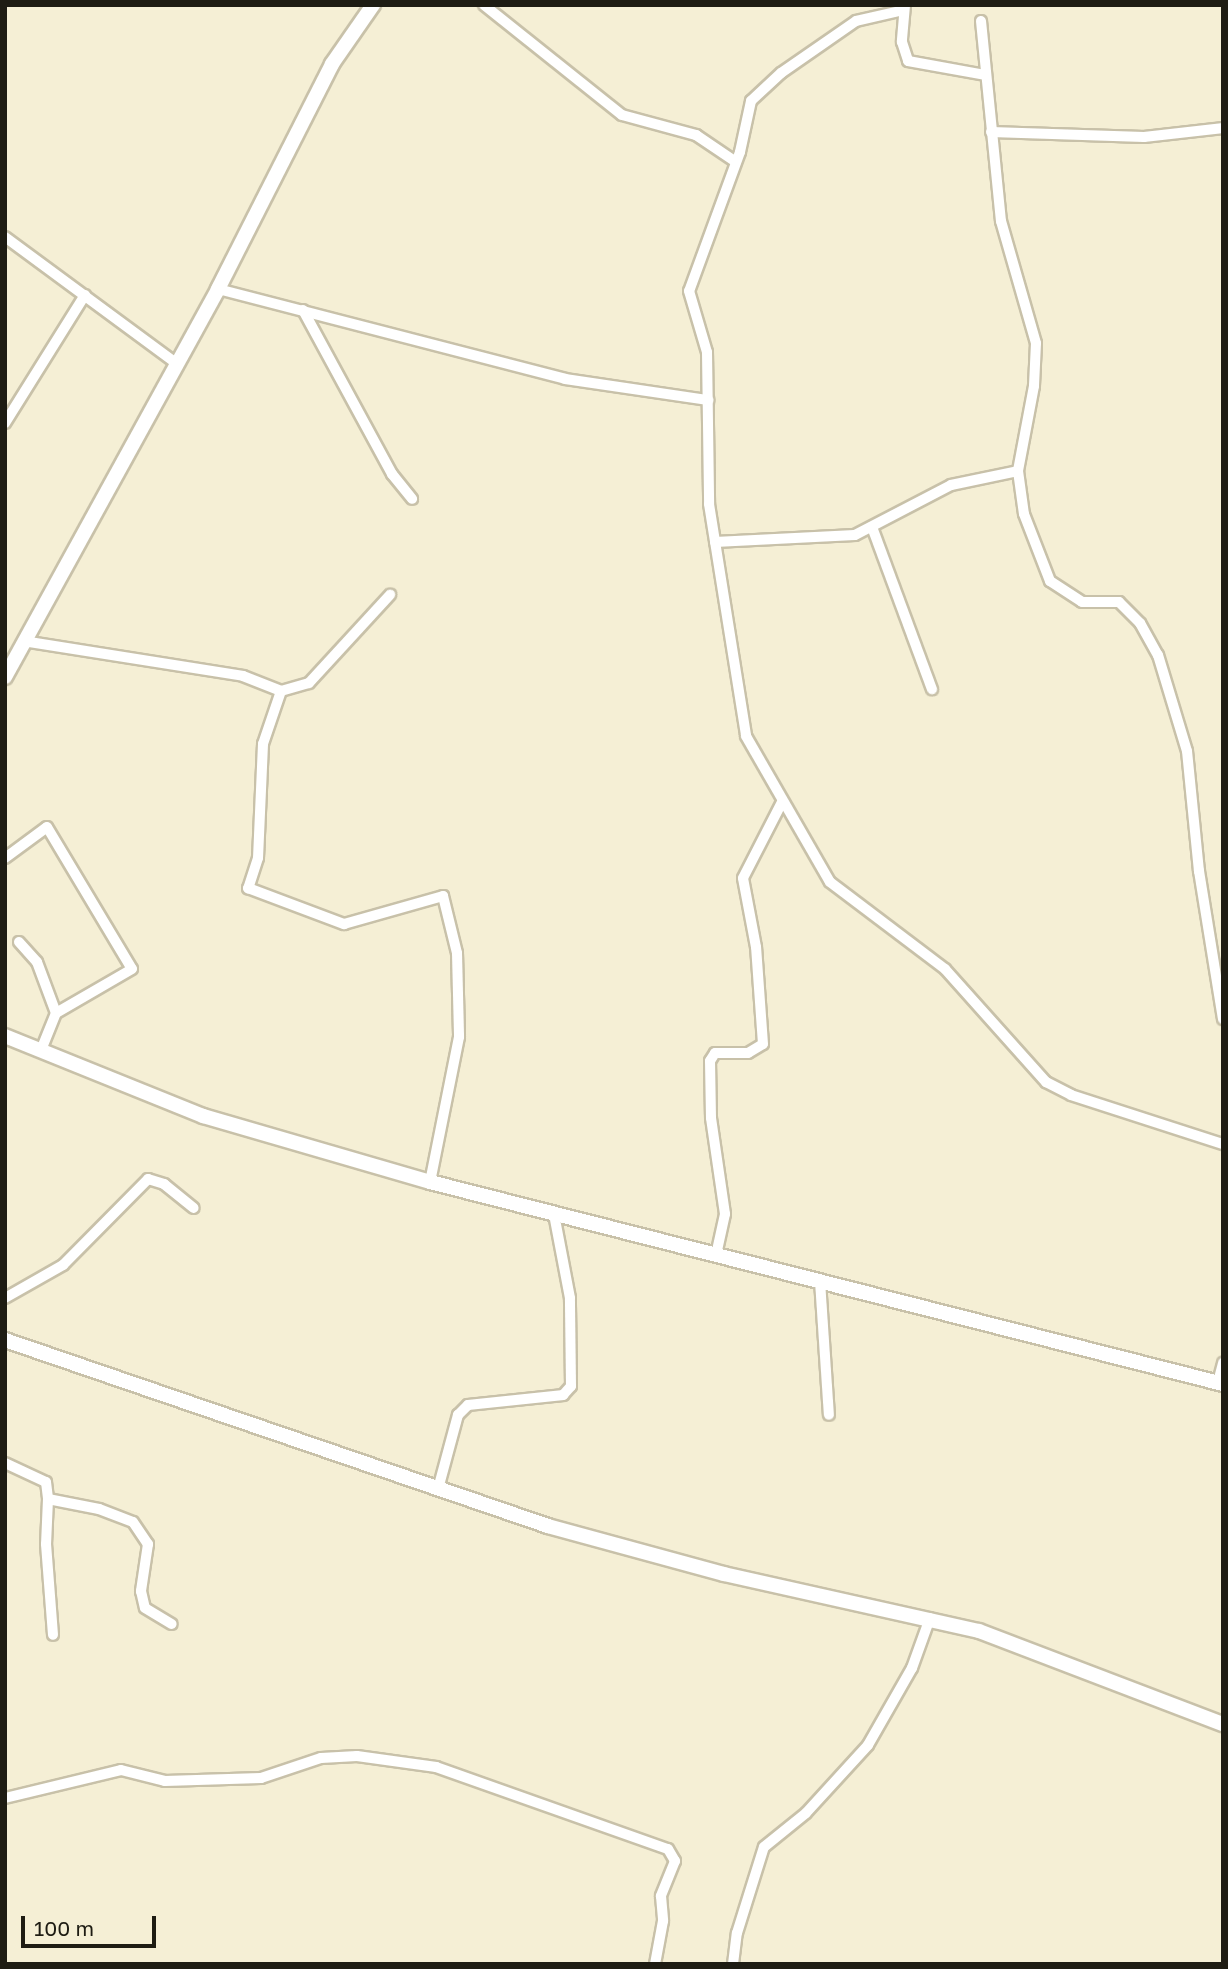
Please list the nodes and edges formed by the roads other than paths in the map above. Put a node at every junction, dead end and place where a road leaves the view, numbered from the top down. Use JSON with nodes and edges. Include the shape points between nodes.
{"nodes":[{"id":1,"x":373,"y":5,"type":"edge"},
{"id":2,"x":484,"y":5,"type":"edge"},
{"id":3,"x":904,"y":8,"type":"edge"},
{"id":4,"x":981,"y":21,"type":"dead end"},
{"id":5,"x":985,"y":75,"type":"junction"},
{"id":6,"x":1223,"y":128,"type":"edge"},
{"id":7,"x":991,"y":132,"type":"junction"},
{"id":8,"x":736,"y":162,"type":"junction"},
{"id":9,"x":5,"y":237,"type":"edge"},
{"id":10,"x":218,"y":289,"type":"junction"},
{"id":11,"x":85,"y":295,"type":"junction"},
{"id":12,"x":303,"y":310,"type":"junction"},
{"id":13,"x":177,"y":365,"type":"junction"},
{"id":14,"x":708,"y":400,"type":"junction"},
{"id":15,"x":5,"y":424,"type":"edge"},
{"id":16,"x":1018,"y":471,"type":"junction"},
{"id":17,"x":412,"y":499,"type":"dead end"},
{"id":18,"x":872,"y":527,"type":"junction"},
{"id":19,"x":715,"y":542,"type":"junction"},
{"id":20,"x":390,"y":594,"type":"dead end"},
{"id":21,"x":23,"y":641,"type":"junction"},
{"id":22,"x":5,"y":677,"type":"edge"},
{"id":23,"x":932,"y":689,"type":"dead end"},
{"id":24,"x":281,"y":691,"type":"junction"},
{"id":25,"x":782,"y":802,"type":"junction"},
{"id":26,"x":5,"y":858,"type":"edge"},
{"id":27,"x":19,"y":942,"type":"dead end"},
{"id":28,"x":57,"y":1013,"type":"junction"},
{"id":29,"x":1223,"y":1020,"type":"edge"},
{"id":30,"x":5,"y":1037,"type":"edge"},
{"id":31,"x":41,"y":1050,"type":"junction"},
{"id":32,"x":1223,"y":1144,"type":"edge"},
{"id":33,"x":430,"y":1182,"type":"junction"},
{"id":34,"x":194,"y":1208,"type":"dead end"},
{"id":35,"x":554,"y":1214,"type":"junction"},
{"id":36,"x":716,"y":1255,"type":"junction"},
{"id":37,"x":820,"y":1281,"type":"junction"},
{"id":38,"x":5,"y":1298,"type":"edge"},
{"id":39,"x":5,"y":1340,"type":"edge"},
{"id":40,"x":1223,"y":1363,"type":"edge"},
{"id":41,"x":1221,"y":1383,"type":"edge"},
{"id":42,"x":828,"y":1415,"type":"dead end"},
{"id":43,"x":5,"y":1463,"type":"edge"},
{"id":44,"x":438,"y":1489,"type":"junction"},
{"id":45,"x":48,"y":1499,"type":"junction"},
{"id":46,"x":930,"y":1618,"type":"junction"},
{"id":47,"x":172,"y":1624,"type":"dead end"},
{"id":48,"x":53,"y":1636,"type":"dead end"},
{"id":49,"x":1223,"y":1724,"type":"edge"},
{"id":50,"x":5,"y":1798,"type":"edge"},
{"id":51,"x":655,"y":1964,"type":"edge"},
{"id":52,"x":733,"y":1964,"type":"edge"}],
"edges":[{"from":1,"to":10,"type":"street","via":[[332,64]]},
{"from":2,"to":8,"type":"street","via":[[622,115],[695,135]]},
{"from":3,"to":5,"type":"street","via":[[902,43],[908,61]]},
{"from":3,"to":8,"type":"street","via":[[856,21],[781,73],[751,101]]},
{"from":4,"to":5,"type":"street"},
{"from":5,"to":7,"type":"street"},
{"from":6,"to":7,"type":"street","via":[[1144,138]]},
{"from":7,"to":16,"type":"street","via":[[1001,221],[1035,343],[1034,386]]},
{"from":8,"to":14,"type":"street","via":[[689,291],[708,352]]},
{"from":9,"to":11,"type":"street"},
{"from":10,"to":12,"type":"street"},
{"from":10,"to":13,"type":"street"},
{"from":11,"to":13,"type":"street"},
{"from":11,"to":15,"type":"street"},
{"from":12,"to":14,"type":"street","via":[[565,379]]},
{"from":12,"to":17,"type":"street","via":[[392,474]]},
{"from":13,"to":21,"type":"street"},
{"from":14,"to":19,"type":"street","via":[[709,504]]},
{"from":16,"to":18,"type":"street","via":[[951,485]]},
{"from":16,"to":29,"type":"street","via":[[1024,513],[1050,580],[1062,593],[1082,602],[1119,603],[1140,623],[1158,655],[1187,751],[1199,871]]},
{"from":18,"to":19,"type":"street","via":[[855,536],[821,540]]},
{"from":18,"to":23,"type":"street"},
{"from":19,"to":25,"type":"street","via":[[746,736]]},
{"from":20,"to":24,"type":"street","via":[[309,683]]},
{"from":21,"to":22,"type":"street"},
{"from":21,"to":24,"type":"street","via":[[243,677]]},
{"from":24,"to":33,"type":"street","via":[[263,744],[258,858],[248,888],[344,924],[443,896],[457,953],[459,1037]]},
{"from":25,"to":32,"type":"street","via":[[830,882],[945,969],[1046,1082],[1071,1095]]},
{"from":25,"to":36,"type":"street","via":[[743,878],[756,947],[763,1044],[748,1054],[715,1053],[710,1061],[709,1104],[724,1214]]},
{"from":26,"to":28,"type":"street","via":[[47,827],[132,969]]},
{"from":27,"to":28,"type":"street","via":[[37,962]]},
{"from":28,"to":31,"type":"street"},
{"from":30,"to":31,"type":"street"},
{"from":31,"to":33,"type":"street","via":[[203,1116]]},
{"from":33,"to":35,"type":"street"},
{"from":34,"to":38,"type":"street","via":[[164,1184],[148,1179],[63,1265]]},
{"from":35,"to":36,"type":"street"},
{"from":35,"to":44,"type":"street","via":[[570,1298],[571,1386],[563,1395],[468,1405],[458,1415]]},
{"from":36,"to":37,"type":"street"},
{"from":37,"to":41,"type":"street"},
{"from":37,"to":42,"type":"street"},
{"from":39,"to":44,"type":"street"},
{"from":40,"to":41,"type":"street"},
{"from":43,"to":45,"type":"street","via":[[46,1482]]},
{"from":44,"to":46,"type":"street","via":[[622,1548]]},
{"from":45,"to":47,"type":"street","via":[[99,1509],[133,1522],[148,1544],[141,1591],[145,1608]]},
{"from":45,"to":48,"type":"street","via":[[46,1544]]},
{"from":46,"to":49,"type":"street","via":[[1047,1654]]},
{"from":46,"to":52,"type":"street","via":[[912,1668],[868,1745],[806,1814],[764,1847],[737,1933]]},
{"from":50,"to":51,"type":"street","via":[[121,1770],[165,1781],[261,1778],[321,1758],[357,1756],[436,1767],[668,1849],[675,1861],[661,1896],[663,1921]]}]}
